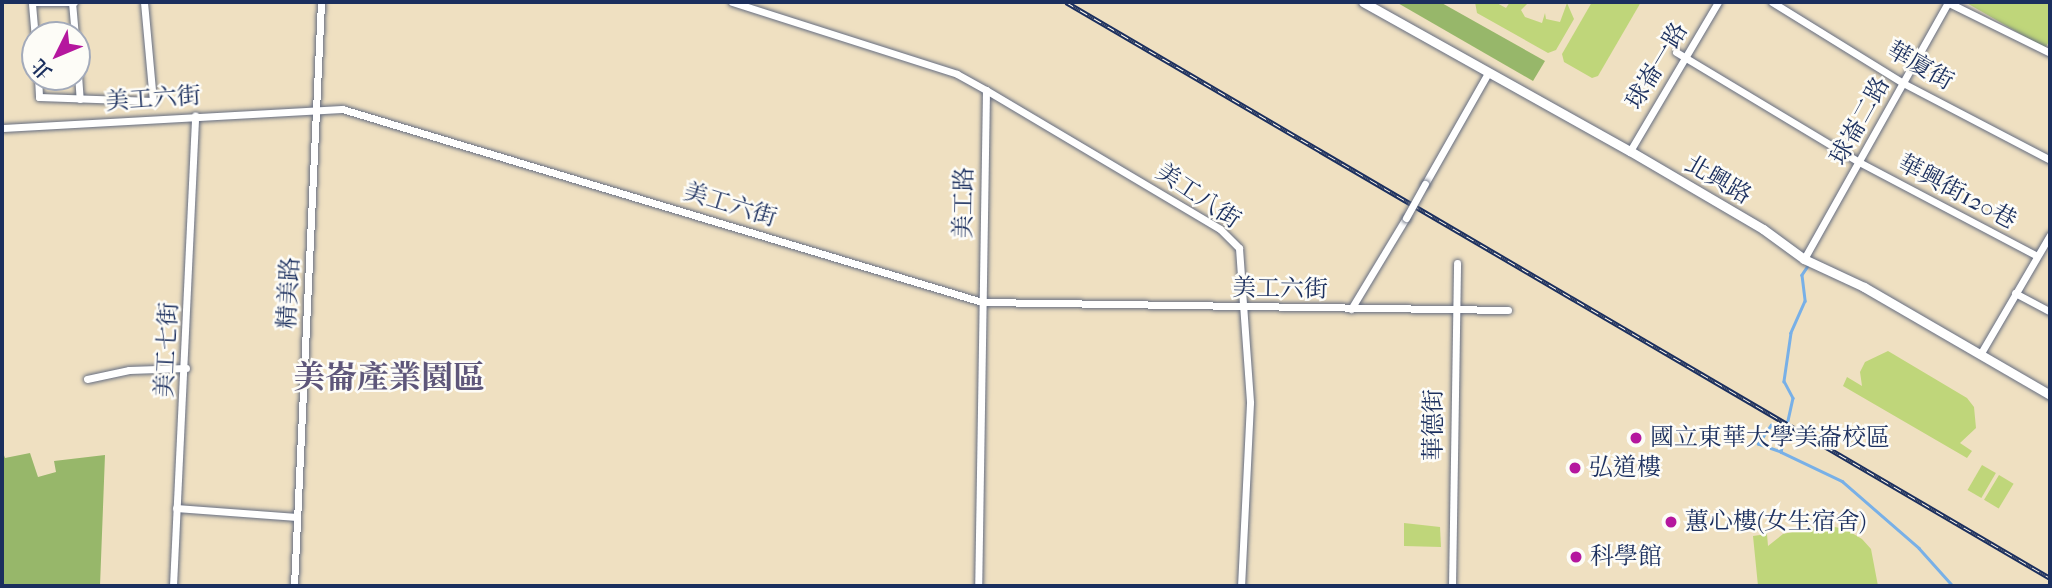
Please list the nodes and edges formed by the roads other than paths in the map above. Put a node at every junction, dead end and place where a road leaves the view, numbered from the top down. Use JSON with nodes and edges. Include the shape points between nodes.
{"nodes":[{"id":1,"x":73,"y":2,"type":"edge"},
{"id":2,"x":144,"y":2,"type":"edge"},
{"id":3,"x":321,"y":2,"type":"edge"},
{"id":4,"x":732,"y":2,"type":"edge"},
{"id":5,"x":1363,"y":2,"type":"edge"},
{"id":6,"x":1718,"y":2,"type":"edge"},
{"id":7,"x":1772,"y":2,"type":"edge"},
{"id":8,"x":1791,"y":2,"type":"edge"},
{"id":9,"x":1948,"y":2,"type":"edge"},
{"id":10,"x":32,"y":3,"type":"edge"},
{"id":11,"x":1786,"y":10,"type":"junction"},
{"id":12,"x":33,"y":21,"type":"edge"},
{"id":13,"x":74,"y":21,"type":"edge"},
{"id":14,"x":1676,"y":52,"type":"dead end"},
{"id":15,"x":2050,"y":53,"type":"edge"},
{"id":16,"x":1685,"y":57,"type":"junction"},
{"id":17,"x":1487,"y":75,"type":"junction"},
{"id":18,"x":1903,"y":83,"type":"junction"},
{"id":19,"x":986,"y":90,"type":"junction"},
{"id":20,"x":39,"y":91,"type":"edge"},
{"id":21,"x":79,"y":91,"type":"edge"},
{"id":22,"x":80,"y":99,"type":"junction"},
{"id":23,"x":317,"y":107,"type":"junction"},
{"id":24,"x":195,"y":116,"type":"junction"},
{"id":25,"x":2,"y":128,"type":"edge"},
{"id":26,"x":1630,"y":151,"type":"junction"},
{"id":27,"x":2050,"y":160,"type":"edge"},
{"id":28,"x":1859,"y":162,"type":"junction"},
{"id":29,"x":2050,"y":234,"type":"edge"},
{"id":30,"x":2037,"y":256,"type":"junction"},
{"id":31,"x":1804,"y":259,"type":"junction"},
{"id":32,"x":1457,"y":263,"type":"dead end"},
{"id":33,"x":2015,"y":293,"type":"junction"},
{"id":34,"x":982,"y":302,"type":"junction"},
{"id":35,"x":1242,"y":307,"type":"junction"},
{"id":36,"x":1351,"y":309,"type":"junction"},
{"id":37,"x":1454,"y":310,"type":"junction"},
{"id":38,"x":1508,"y":310,"type":"dead end"},
{"id":39,"x":2050,"y":312,"type":"edge"},
{"id":40,"x":1981,"y":353,"type":"junction"},
{"id":41,"x":186,"y":368,"type":"junction"},
{"id":42,"x":87,"y":379,"type":"dead end"},
{"id":43,"x":2050,"y":395,"type":"edge"},
{"id":44,"x":176,"y":508,"type":"junction"},
{"id":45,"x":297,"y":517,"type":"junction"},
{"id":46,"x":173,"y":586,"type":"edge"},
{"id":47,"x":294,"y":586,"type":"edge"},
{"id":48,"x":978,"y":586,"type":"edge"},
{"id":49,"x":1241,"y":586,"type":"edge"},
{"id":50,"x":1452,"y":586,"type":"edge"}],
"edges":[{"from":1,"to":10,"type":"street"},
{"from":1,"to":13,"type":"street"},
{"from":2,"to":22,"type":"street","via":[[153,101]]},
{"from":3,"to":23,"type":"street","name":"精美路"},
{"from":4,"to":19,"type":"street","via":[[957,74]]},
{"from":5,"to":17,"type":"street","name":"北興路"},
{"from":6,"to":16,"type":"street","name":"球崙一路"},
{"from":7,"to":11,"type":"street","name":"華廈街"},
{"from":8,"to":11,"type":"street"},
{"from":9,"to":15,"type":"street"},
{"from":9,"to":18,"type":"street","name":"球崙二路"},
{"from":10,"to":12,"type":"street"},
{"from":11,"to":18,"type":"street","name":"華廈街"},
{"from":14,"to":16,"type":"street","name":"華興街120巷"},
{"from":16,"to":26,"type":"street","name":"球崙一路"},
{"from":16,"to":28,"type":"street","name":"華興街120巷"},
{"from":17,"to":26,"type":"street","name":"北興路"},
{"from":17,"to":36,"type":"street","bridge":true},
{"from":18,"to":27,"type":"street","name":"華廈街"},
{"from":18,"to":28,"type":"street","name":"球崙二路"},
{"from":19,"to":34,"type":"street","name":"美工路"},
{"from":19,"to":35,"type":"street","name":"美工八街","via":[[1220,229],[1239,248]]},
{"from":20,"to":22,"type":"street","via":[[40,97]]},
{"from":21,"to":22,"type":"street"},
{"from":23,"to":24,"type":"street","name":"美工六街"},
{"from":23,"to":34,"type":"street","name":"美工六街","via":[[342,109]]},
{"from":23,"to":45,"type":"street","name":"精美路"},
{"from":24,"to":25,"type":"street","name":"美工六街"},
{"from":24,"to":41,"type":"street","name":"美工七街"},
{"from":26,"to":31,"type":"street","name":"北興路","via":[[1763,229]]},
{"from":28,"to":30,"type":"street","name":"華興街120巷"},
{"from":28,"to":31,"type":"street","name":"球崙二路"},
{"from":29,"to":30,"type":"street"},
{"from":30,"to":33,"type":"street"},
{"from":31,"to":40,"type":"street","name":"北興路"},
{"from":32,"to":37,"type":"street","name":"華德街"},
{"from":33,"to":39,"type":"street"},
{"from":33,"to":40,"type":"street"},
{"from":34,"to":35,"type":"street","name":"美工六街"},
{"from":34,"to":48,"type":"street","name":"美工路"},
{"from":35,"to":36,"type":"street","name":"美工六街"},
{"from":35,"to":49,"type":"street","name":"美工八街","via":[[1250,403]]},
{"from":36,"to":37,"type":"street","name":"美工六街"},
{"from":37,"to":38,"type":"street","name":"美工六街"},
{"from":37,"to":50,"type":"street","name":"華德街"},
{"from":40,"to":43,"type":"street","name":"北興路"},
{"from":41,"to":42,"type":"street","via":[[129,370]]},
{"from":41,"to":44,"type":"street","name":"美工七街"},
{"from":44,"to":45,"type":"street"},
{"from":44,"to":46,"type":"street","name":"美工七街"},
{"from":45,"to":47,"type":"street","name":"精美路"}]}
